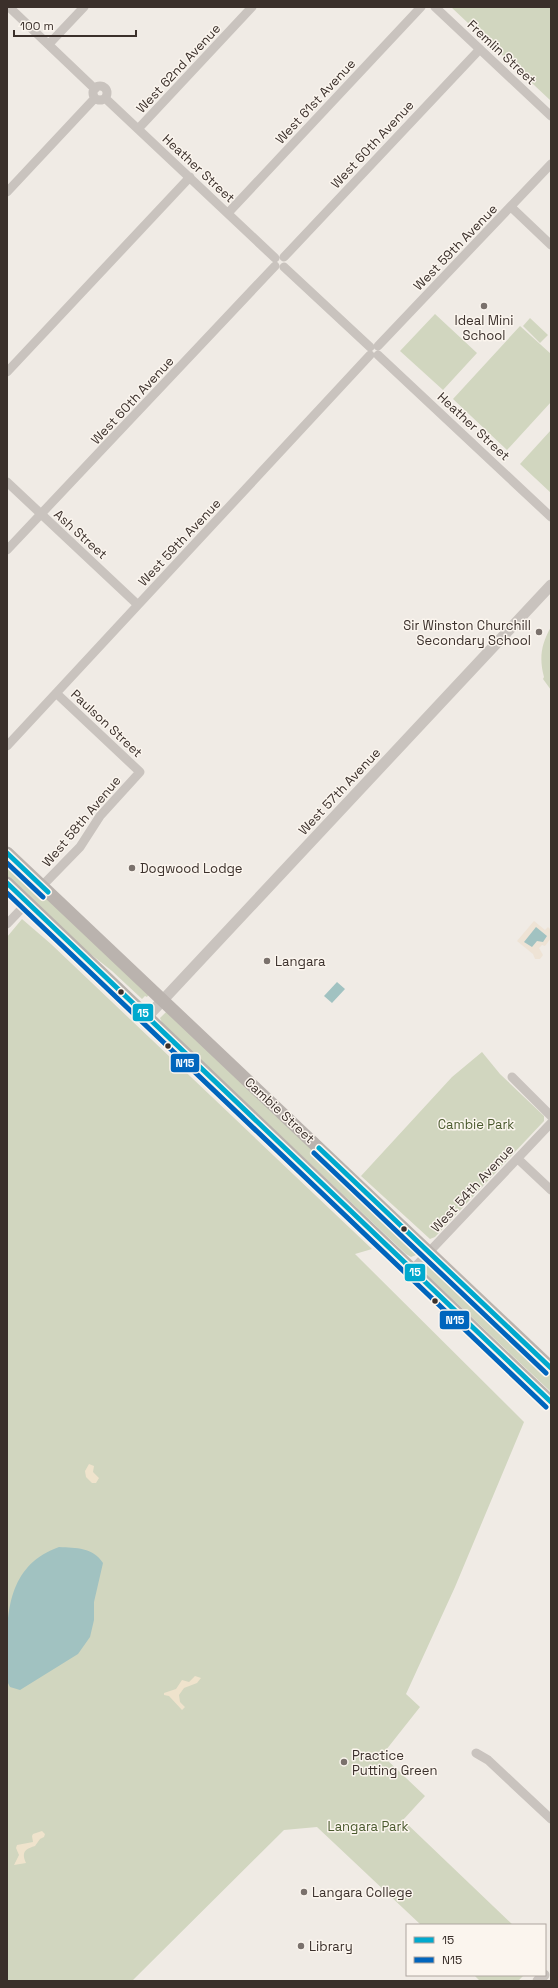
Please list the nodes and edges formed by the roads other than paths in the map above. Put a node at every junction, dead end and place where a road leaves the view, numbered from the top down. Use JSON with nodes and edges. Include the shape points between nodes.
{"nodes":[{"id":1,"x":84,"y":7,"type":"edge"},
{"id":2,"x":252,"y":7,"type":"edge"},
{"id":3,"x":421,"y":7,"type":"edge"},
{"id":4,"x":435,"y":7,"type":"edge"},
{"id":5,"x":9,"y":10,"type":"edge"},
{"id":6,"x":49,"y":44,"type":"junction"},
{"id":7,"x":480,"y":49,"type":"junction"},
{"id":8,"x":98,"y":95,"type":"junction"},
{"id":9,"x":551,"y":116,"type":"edge"},
{"id":10,"x":138,"y":128,"type":"junction"},
{"id":11,"x":551,"y":164,"type":"edge"},
{"id":12,"x":190,"y":177,"type":"junction"},
{"id":13,"x":7,"y":192,"type":"edge"},
{"id":14,"x":511,"y":208,"type":"junction"},
{"id":15,"x":228,"y":213,"type":"junction"},
{"id":16,"x":551,"y":245,"type":"edge"},
{"id":17,"x":280,"y":262,"type":"junction"},
{"id":18,"x":374,"y":351,"type":"junction"},
{"id":19,"x":7,"y":372,"type":"edge"},
{"id":20,"x":7,"y":482,"type":"edge"},
{"id":21,"x":41,"y":515,"type":"junction"},
{"id":22,"x":551,"y":517,"type":"edge"},
{"id":23,"x":7,"y":550,"type":"edge"},
{"id":24,"x":551,"y":585,"type":"edge"},
{"id":25,"x":138,"y":605,"type":"junction"},
{"id":26,"x":56,"y":693,"type":"junction"},
{"id":27,"x":7,"y":746,"type":"edge"},
{"id":28,"x":140,"y":772,"type":"joint"},
{"id":29,"x":7,"y":853,"type":"edge"},
{"id":30,"x":7,"y":883,"type":"edge"},
{"id":31,"x":42,"y":886,"type":"junction"},
{"id":32,"x":28,"y":902,"type":"junction"},
{"id":33,"x":7,"y":924,"type":"edge"},
{"id":34,"x":163,"y":1000,"type":"junction"},
{"id":35,"x":148,"y":1016,"type":"junction"},
{"id":36,"x":512,"y":1077,"type":"dead end"},
{"id":37,"x":551,"y":1116,"type":"edge"},
{"id":38,"x":551,"y":1123,"type":"edge"},
{"id":39,"x":518,"y":1159,"type":"junction"},
{"id":40,"x":551,"y":1190,"type":"edge"},
{"id":41,"x":430,"y":1252,"type":"junction"},
{"id":42,"x":412,"y":1270,"type":"junction"},
{"id":43,"x":551,"y":1368,"type":"edge"},
{"id":44,"x":551,"y":1402,"type":"edge"},
{"id":45,"x":476,"y":1753,"type":"dead end"},
{"id":46,"x":551,"y":1819,"type":"edge"}],
"edges":[{"from":1,"to":6,"type":"street"},
{"from":2,"to":10,"type":"street","name":"West 62nd Avenue"},
{"from":3,"to":15,"type":"street","name":"West 61st Avenue"},
{"from":4,"to":7,"type":"street","name":"Fremlin Street"},
{"from":5,"to":6,"type":"street","name":"Heather Street"},
{"from":6,"to":8,"type":"street","name":"Heather Street"},
{"from":7,"to":9,"type":"street","name":"Fremlin Street"},
{"from":7,"to":17,"type":"street","name":"West 60th Avenue"},
{"from":8,"to":10,"type":"street","name":"Heather Street"},
{"from":8,"to":13,"type":"street"},
{"from":10,"to":12,"type":"street","name":"Heather Street"},
{"from":11,"to":14,"type":"street","name":"West 59th Avenue"},
{"from":12,"to":15,"type":"street","name":"Heather Street"},
{"from":12,"to":19,"type":"street"},
{"from":14,"to":16,"type":"street"},
{"from":14,"to":18,"type":"street","name":"West 59th Avenue"},
{"from":15,"to":17,"type":"street","name":"Heather Street"},
{"from":17,"to":18,"type":"street","name":"Heather Street"},
{"from":17,"to":21,"type":"street","name":"West 60th Avenue"},
{"from":18,"to":22,"type":"street","name":"Heather Street"},
{"from":18,"to":25,"type":"street","name":"West 59th Avenue"},
{"from":20,"to":21,"type":"street","name":"Ash Street"},
{"from":21,"to":23,"type":"street","name":"West 60th Avenue"},
{"from":21,"to":25,"type":"street","name":"Ash Street"},
{"from":24,"to":34,"type":"street","name":"West 57th Avenue"},
{"from":25,"to":26,"type":"street","name":"West 59th Avenue"},
{"from":26,"to":27,"type":"street","name":"West 59th Avenue"},
{"from":26,"to":28,"type":"street","name":"Paulson Street"},
{"from":28,"to":31,"type":"street","name":"West 58th Avenue","via":[[100,816],[80,847]]},
{"from":29,"to":31,"type":"main road","name":"Cambie Street"},
{"from":30,"to":32,"type":"main road","name":"Cambie Street"},
{"from":31,"to":34,"type":"main road","name":"Cambie Street"},
{"from":32,"to":33,"type":"street"},
{"from":32,"to":35,"type":"main road","name":"Cambie Street"},
{"from":34,"to":35,"type":"street","name":"West 57th Avenue"},
{"from":34,"to":41,"type":"main road","name":"Cambie Street"},
{"from":35,"to":42,"type":"main road","name":"Cambie Street"},
{"from":36,"to":37,"type":"street"},
{"from":38,"to":39,"type":"street","name":"West 54th Avenue"},
{"from":39,"to":40,"type":"street"},
{"from":39,"to":41,"type":"street","name":"West 54th Avenue"},
{"from":41,"to":42,"type":"street","name":"West 54th Avenue"},
{"from":41,"to":43,"type":"main road","name":"Cambie Street"},
{"from":42,"to":44,"type":"main road","name":"Cambie Street"},
{"from":45,"to":46,"type":"street","via":[[488,1760]]}]}
